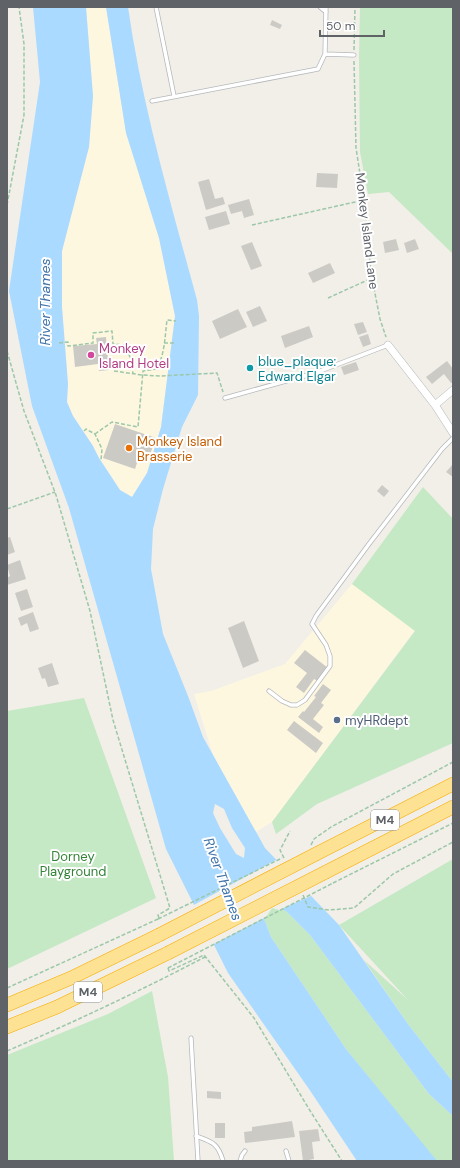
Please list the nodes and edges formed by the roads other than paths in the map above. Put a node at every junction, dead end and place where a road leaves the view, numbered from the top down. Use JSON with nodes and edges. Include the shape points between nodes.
{"nodes":[{"id":1,"x":156,"y":7,"type":"edge"},
{"id":2,"x":320,"y":7,"type":"edge"},
{"id":3,"x":326,"y":9,"type":"edge"},
{"id":4,"x":325,"y":54,"type":"junction"},
{"id":5,"x":354,"y":55,"type":"road end"},
{"id":6,"x":174,"y":96,"type":"junction"},
{"id":7,"x":152,"y":101,"type":"dead end"},
{"id":8,"x":388,"y":345,"type":"joint"},
{"id":9,"x":453,"y":390,"type":"edge"},
{"id":10,"x":225,"y":398,"type":"road end"},
{"id":11,"x":435,"y":405,"type":"junction"},
{"id":12,"x":453,"y":433,"type":"edge"},
{"id":13,"x":453,"y":438,"type":"edge"},
{"id":14,"x":268,"y":691,"type":"dead end"},
{"id":15,"x":453,"y":784,"type":"edge"},
{"id":16,"x":453,"y":807,"type":"edge"},
{"id":17,"x":7,"y":1005,"type":"edge"},
{"id":18,"x":7,"y":1027,"type":"edge"},
{"id":19,"x":191,"y":1038,"type":"dead end"},
{"id":20,"x":196,"y":1136,"type":"junction"},
{"id":21,"x":245,"y":1151,"type":"dead end"},
{"id":22,"x":286,"y":1151,"type":"dead end"},
{"id":23,"x":198,"y":1161,"type":"edge"},
{"id":24,"x":223,"y":1161,"type":"edge"},
{"id":25,"x":240,"y":1161,"type":"edge"},
{"id":26,"x":289,"y":1161,"type":"edge"}],
"edges":[{"from":1,"to":6,"type":"lane"},
{"from":2,"to":3,"type":"lane"},
{"from":3,"to":4,"type":"lane"},
{"from":4,"to":5,"type":"lane"},
{"from":4,"to":6,"type":"lane","via":[[318,69]]},
{"from":6,"to":7,"type":"lane"},
{"from":8,"to":10,"type":"lane","via":[[315,373]]},
{"from":8,"to":11,"type":"street"},
{"from":9,"to":11,"type":"street"},
{"from":11,"to":12,"type":"street"},
{"from":13,"to":14,"type":"lane","via":[[442,449],[316,616],[312,624],[326,645],[330,666],[305,700],[297,705],[282,701]]},
{"from":15,"to":17,"type":"highway","number":"M4","bridge":true,"via":[[313,849],[159,935],[71,978]]},
{"from":16,"to":18,"type":"highway","number":"M4","bridge":true,"via":[[330,878],[57,1007]]},
{"from":19,"to":20,"type":"lane"},
{"from":20,"to":23,"type":"lane"},
{"from":20,"to":24,"type":"lane","via":[[212,1142],[220,1150]]},
{"from":21,"to":25,"type":"lane"},
{"from":22,"to":26,"type":"lane"}]}
